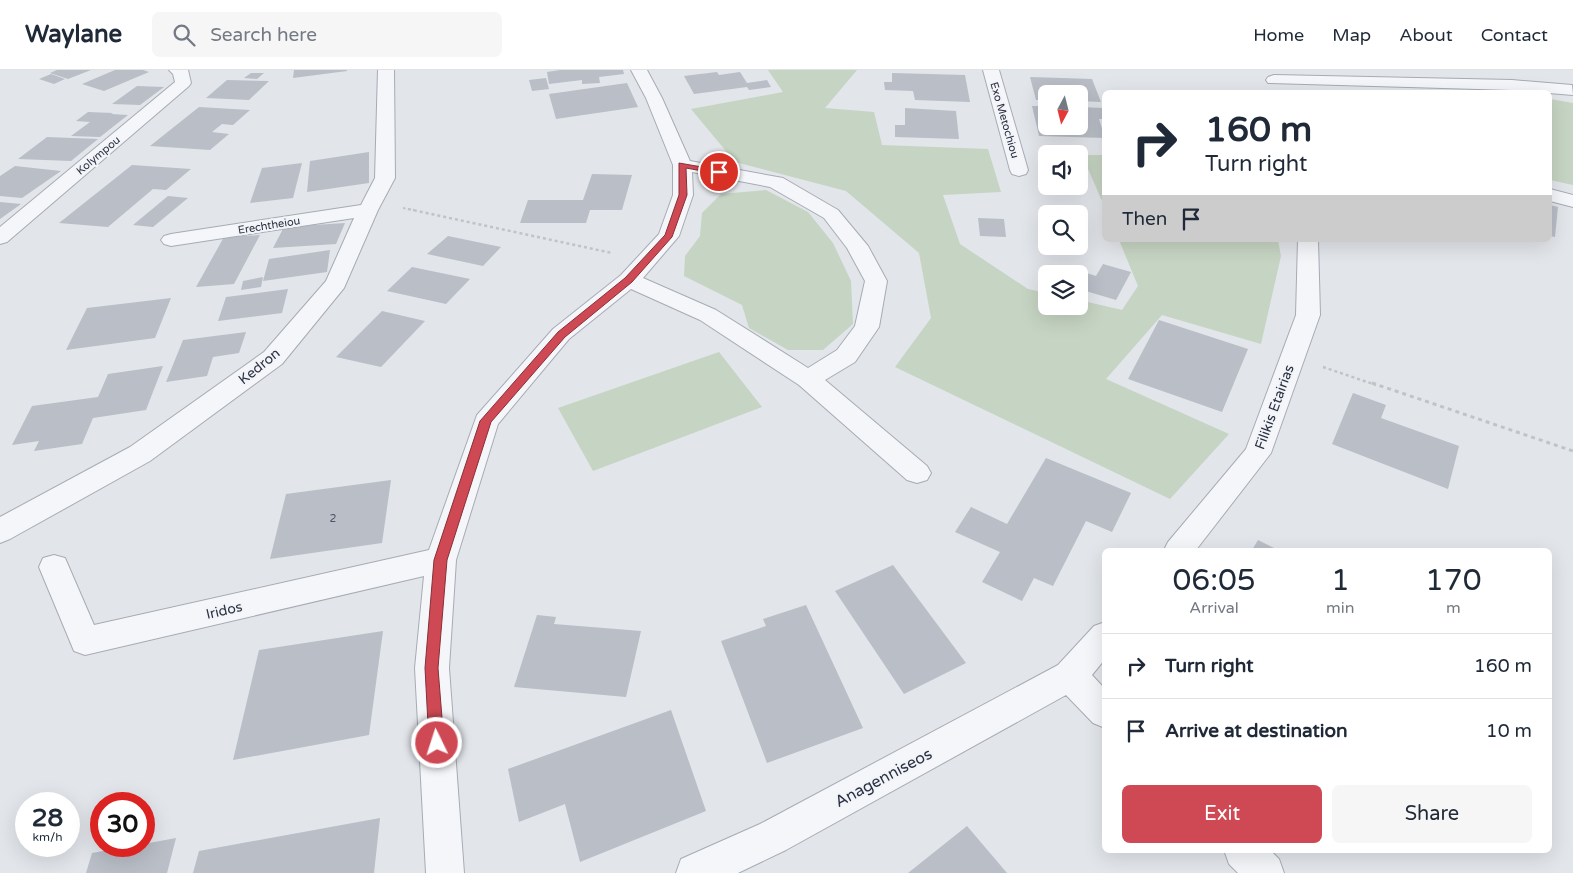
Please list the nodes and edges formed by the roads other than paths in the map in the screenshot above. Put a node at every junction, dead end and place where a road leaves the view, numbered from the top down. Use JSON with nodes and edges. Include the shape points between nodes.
{"nodes":[{"id":1,"x":177,"y":70,"type":"edge"},
{"id":2,"x":386,"y":70,"type":"edge"},
{"id":3,"x":639,"y":70,"type":"edge"},
{"id":4,"x":991,"y":70,"type":"edge"},
{"id":5,"x":1547,"y":70,"type":"edge"},
{"id":6,"x":1274,"y":81,"type":"edge"},
{"id":7,"x":1572,"y":90,"type":"edge"},
{"id":8,"x":682,"y":165,"type":"junction"},
{"id":9,"x":1019,"y":170,"type":"dead end"},
{"id":10,"x":1552,"y":196,"type":"edge"},
{"id":11,"x":1573,"y":201,"type":"edge"},
{"id":12,"x":370,"y":206,"type":"junction"},
{"id":13,"x":0,"y":238,"type":"edge"},
{"id":14,"x":171,"y":240,"type":"dead end"},
{"id":15,"x":1308,"y":242,"type":"edge"},
{"id":16,"x":637,"y":270,"type":"junction"},
{"id":17,"x":808,"y":379,"type":"junction"},
{"id":18,"x":917,"y":473,"type":"dead end"},
{"id":19,"x":0,"y":531,"type":"edge"},
{"id":20,"x":1181,"y":548,"type":"edge"},
{"id":21,"x":441,"y":560,"type":"junction"},
{"id":22,"x":54,"y":567,"type":"dead end"},
{"id":23,"x":1102,"y":639,"type":"edge"},
{"id":24,"x":1070,"y":676,"type":"junction"},
{"id":25,"x":1102,"y":709,"type":"edge"},
{"id":26,"x":1246,"y":853,"type":"edge"},
{"id":27,"x":445,"y":873,"type":"edge"},
{"id":28,"x":695,"y":873,"type":"edge"},
{"id":29,"x":1266,"y":873,"type":"edge"}],
"edges":[{"from":1,"to":13,"type":"street","name":"Kolympou","via":[[181,72],[184,83]]},
{"from":2,"to":12,"type":"street","name":"Kedron","via":[[385,178]]},
{"from":3,"to":8,"type":"street"},
{"from":4,"to":9,"type":"street","name":"Exo Metochiou"},
{"from":5,"to":7,"type":"street"},
{"from":6,"to":7,"type":"street","via":[[1512,85]]},
{"from":8,"to":16,"type":"street","via":[[683,195],[669,236]]},
{"from":8,"to":17,"type":"street","via":[[776,182],[831,214],[857,246],[876,281],[867,327],[846,356]]},
{"from":10,"to":11,"type":"street"},
{"from":12,"to":14,"type":"street","name":"Erechtheiou"},
{"from":12,"to":19,"type":"street","name":"Kedron","via":[[336,283],[273,358],[140,454]]},
{"from":15,"to":20,"type":"street","name":"Filikis Etairias","via":[[1308,315],[1258,453]]},
{"from":16,"to":17,"type":"street"},
{"from":16,"to":21,"type":"street","via":[[561,334],[486,421]]},
{"from":17,"to":18,"type":"street"},
{"from":21,"to":22,"type":"street","name":"Iridos","via":[[85,641]]},
{"from":21,"to":27,"type":"street","via":[[432,668]]},
{"from":23,"to":24,"type":"street"},
{"from":24,"to":25,"type":"street"},
{"from":24,"to":28,"type":"street","name":"Anagenniseos","via":[[773,836]]},
{"from":26,"to":29,"type":"street"}]}
